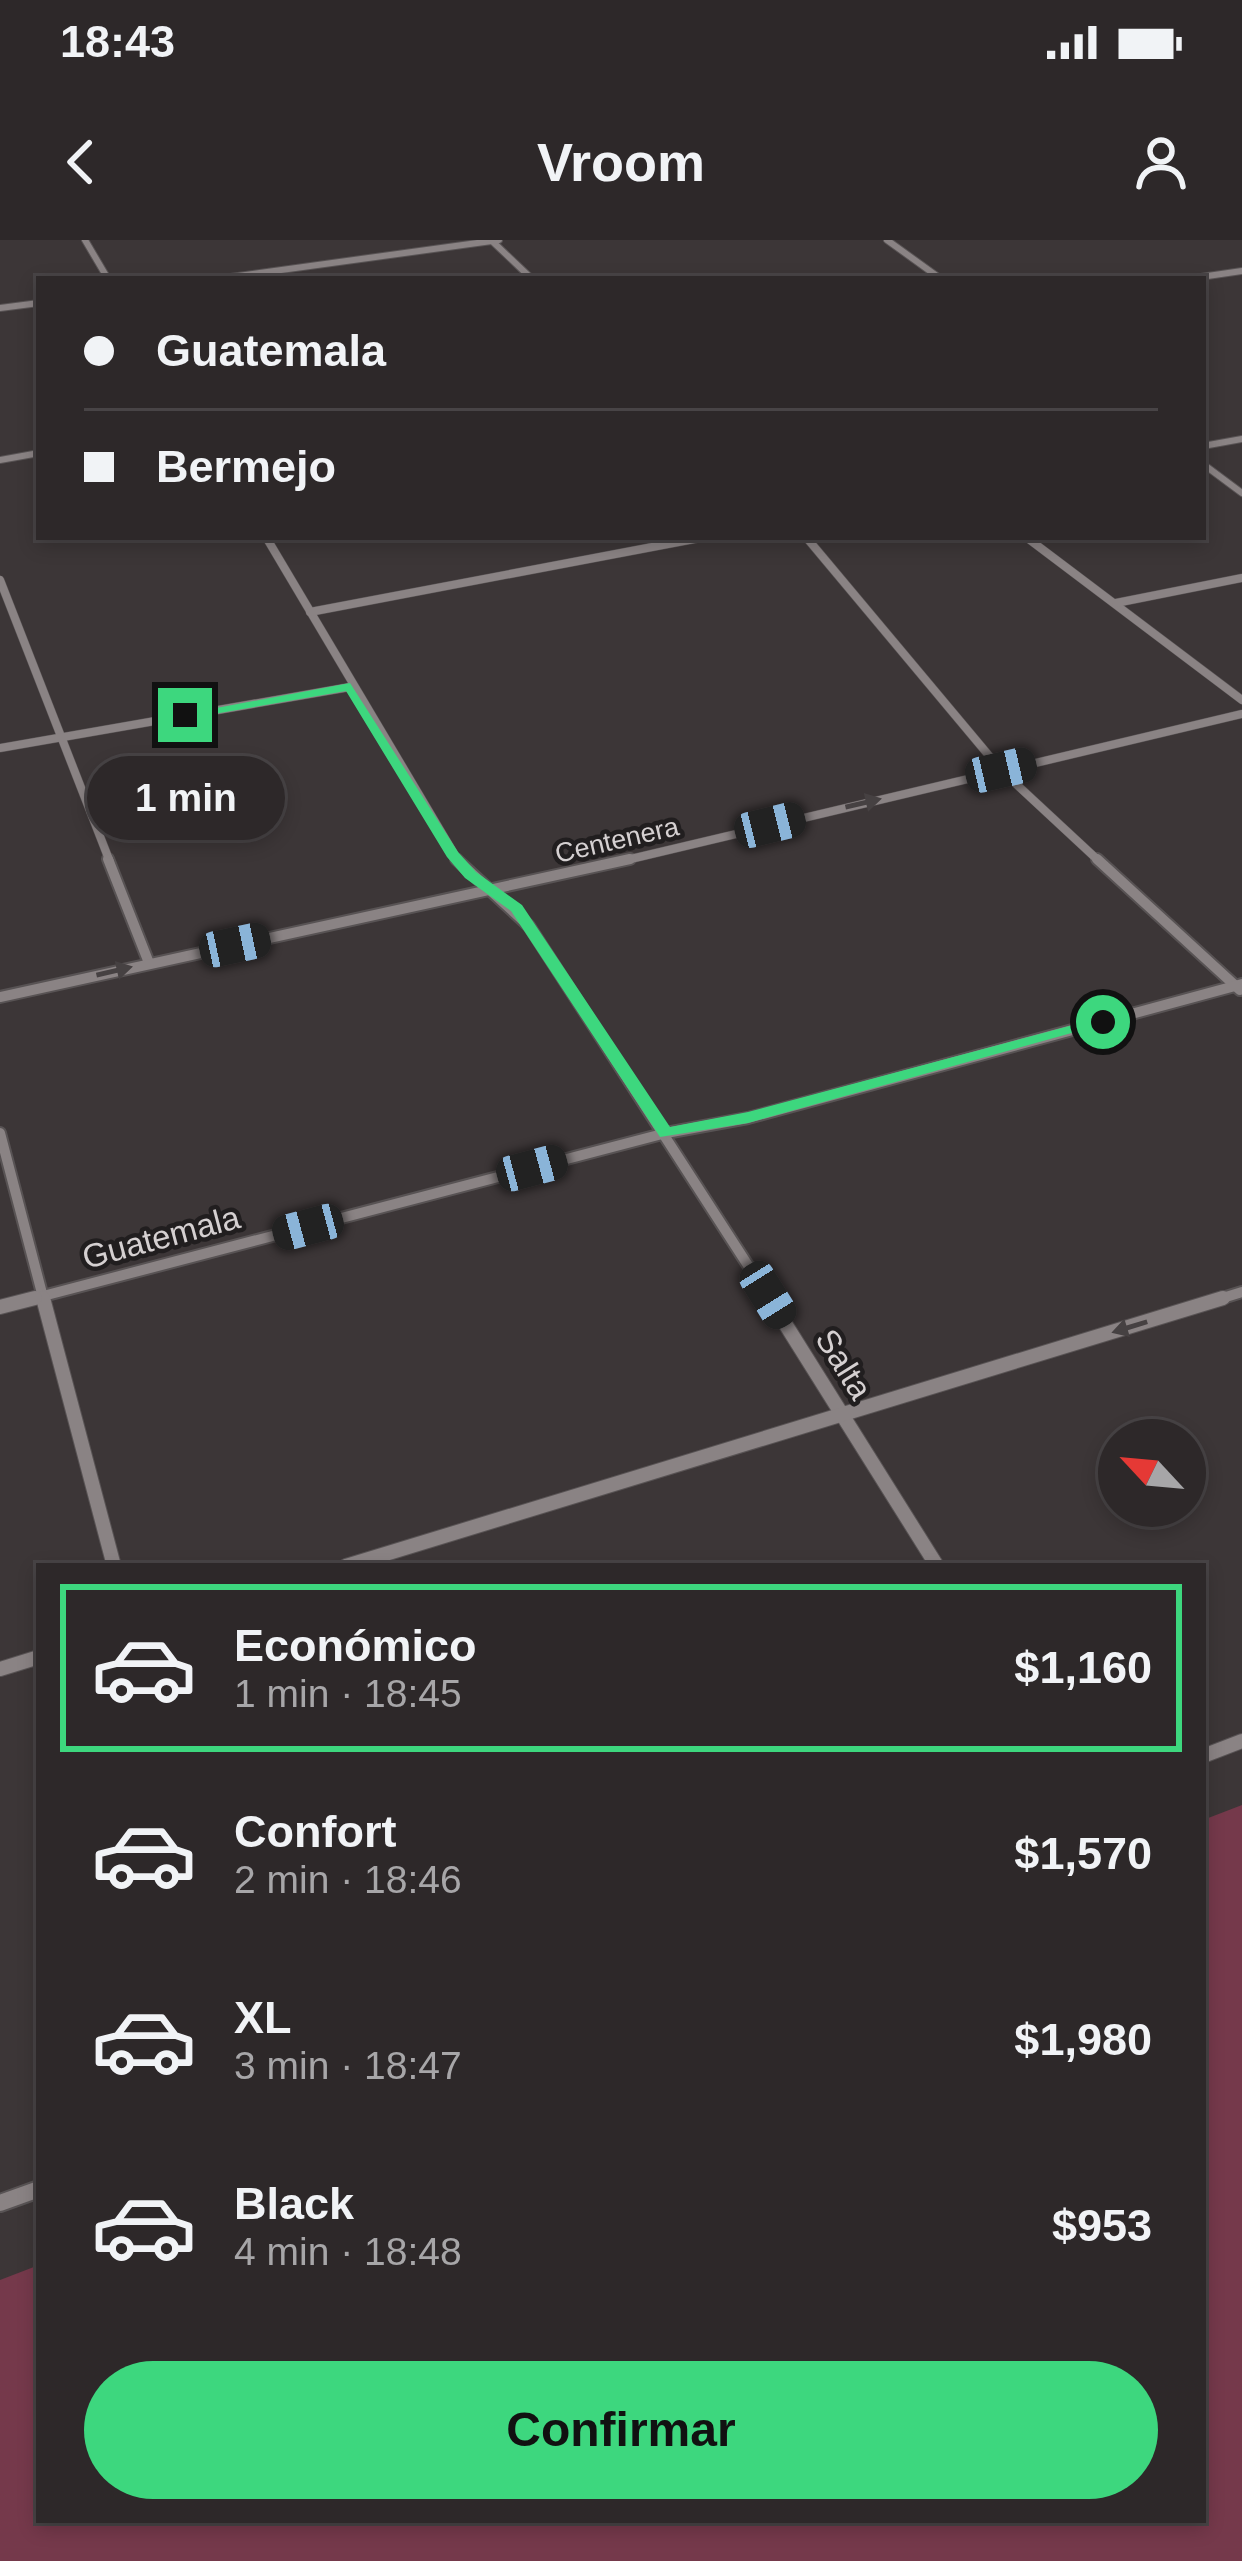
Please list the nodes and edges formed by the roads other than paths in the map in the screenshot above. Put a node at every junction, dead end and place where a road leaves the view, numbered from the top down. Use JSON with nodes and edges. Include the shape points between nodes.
{"nodes":[{"id":1,"x":85,"y":240,"type":"edge"},
{"id":2,"x":494,"y":240,"type":"edge"},
{"id":3,"x":887,"y":240,"type":"edge"},
{"id":4,"x":1242,"y":271,"type":"edge"},
{"id":5,"x":106,"y":276,"type":"edge"},
{"id":6,"x":237,"y":276,"type":"edge"},
{"id":7,"x":529,"y":276,"type":"edge"},
{"id":8,"x":937,"y":276,"type":"edge"},
{"id":9,"x":1206,"y":276,"type":"edge"},
{"id":10,"x":36,"y":303,"type":"edge"},
{"id":11,"x":0,"y":308,"type":"edge"},
{"id":12,"x":1242,"y":439,"type":"edge"},
{"id":13,"x":1206,"y":445,"type":"edge"},
{"id":14,"x":36,"y":454,"type":"edge"},
{"id":15,"x":0,"y":460,"type":"edge"},
{"id":16,"x":1206,"y":466,"type":"edge"},
{"id":17,"x":1242,"y":494,"type":"edge"},
{"id":18,"x":268,"y":540,"type":"edge"},
{"id":19,"x":689,"y":540,"type":"edge"},
{"id":20,"x":809,"y":540,"type":"edge"},
{"id":21,"x":1030,"y":540,"type":"edge"},
{"id":22,"x":1242,"y":578,"type":"edge"},
{"id":23,"x":0,"y":580,"type":"edge"},
{"id":24,"x":1116,"y":602,"type":"junction"},
{"id":25,"x":310,"y":612,"type":"junction"},
{"id":26,"x":350,"y":687,"type":"junction"},
{"id":27,"x":1242,"y":700,"type":"edge"},
{"id":28,"x":1242,"y":714,"type":"edge"},
{"id":29,"x":62,"y":736,"type":"junction"},
{"id":30,"x":0,"y":748,"type":"edge"},
{"id":31,"x":1001,"y":770,"type":"junction"},
{"id":32,"x":493,"y":891,"type":"junction"},
{"id":33,"x":148,"y":963,"type":"junction"},
{"id":34,"x":1240,"y":987,"type":"edge"},
{"id":35,"x":0,"y":997,"type":"edge"},
{"id":36,"x":0,"y":1133,"type":"edge"},
{"id":37,"x":666,"y":1133,"type":"junction"},
{"id":38,"x":1242,"y":1292,"type":"edge"},
{"id":39,"x":43,"y":1296,"type":"junction"},
{"id":40,"x":0,"y":1307,"type":"edge"},
{"id":41,"x":845,"y":1417,"type":"junction"},
{"id":42,"x":113,"y":1563,"type":"edge"},
{"id":43,"x":356,"y":1563,"type":"edge"},
{"id":44,"x":935,"y":1563,"type":"edge"},
{"id":45,"x":36,"y":1659,"type":"edge"},
{"id":46,"x":0,"y":1669,"type":"edge"},
{"id":47,"x":1242,"y":1742,"type":"edge"},
{"id":48,"x":1206,"y":1755,"type":"edge"},
{"id":49,"x":36,"y":2190,"type":"edge"},
{"id":50,"x":0,"y":2203,"type":"edge"}],
"edges":[{"from":1,"to":5,"type":"street"},
{"from":2,"to":6,"type":"street"},
{"from":2,"to":7,"type":"street"},
{"from":3,"to":8,"type":"street"},
{"from":4,"to":9,"type":"street"},
{"from":10,"to":11,"type":"street"},
{"from":12,"to":13,"type":"street"},
{"from":14,"to":15,"type":"street"},
{"from":16,"to":17,"type":"street"},
{"from":18,"to":25,"type":"street","name":"Salta"},
{"from":19,"to":25,"type":"street"},
{"from":20,"to":31,"type":"street"},
{"from":21,"to":24,"type":"street"},
{"from":22,"to":24,"type":"street"},
{"from":23,"to":29,"type":"street"},
{"from":24,"to":27,"type":"street"},
{"from":25,"to":26,"type":"street","name":"Salta"},
{"from":26,"to":29,"type":"street"},
{"from":26,"to":32,"type":"street","name":"Salta","via":[[452,854]]},
{"from":28,"to":31,"type":"street","name":"Centenera"},
{"from":29,"to":30,"type":"street"},
{"from":29,"to":33,"type":"street"},
{"from":32,"to":31,"type":"street","name":"Centenera","one_way":true},
{"from":31,"to":34,"type":"street"},
{"from":32,"to":33,"type":"street","name":"Centenera"},
{"from":32,"to":37,"type":"street","name":"Salta","via":[[529,926]]},
{"from":35,"to":33,"type":"street","name":"Centenera","one_way":true},
{"from":34,"to":37,"type":"street","name":"Guatemala"},
{"from":36,"to":39,"type":"street"},
{"from":37,"to":39,"type":"street","name":"Guatemala"},
{"from":37,"to":41,"type":"street","name":"Salta"},
{"from":38,"to":41,"type":"street","one_way":true},
{"from":39,"to":40,"type":"street","name":"Guatemala"},
{"from":39,"to":42,"type":"street"},
{"from":41,"to":43,"type":"street"},
{"from":41,"to":44,"type":"street","name":"Salta"},
{"from":45,"to":46,"type":"street"},
{"from":47,"to":48,"type":"street"},
{"from":49,"to":50,"type":"street"}]}
